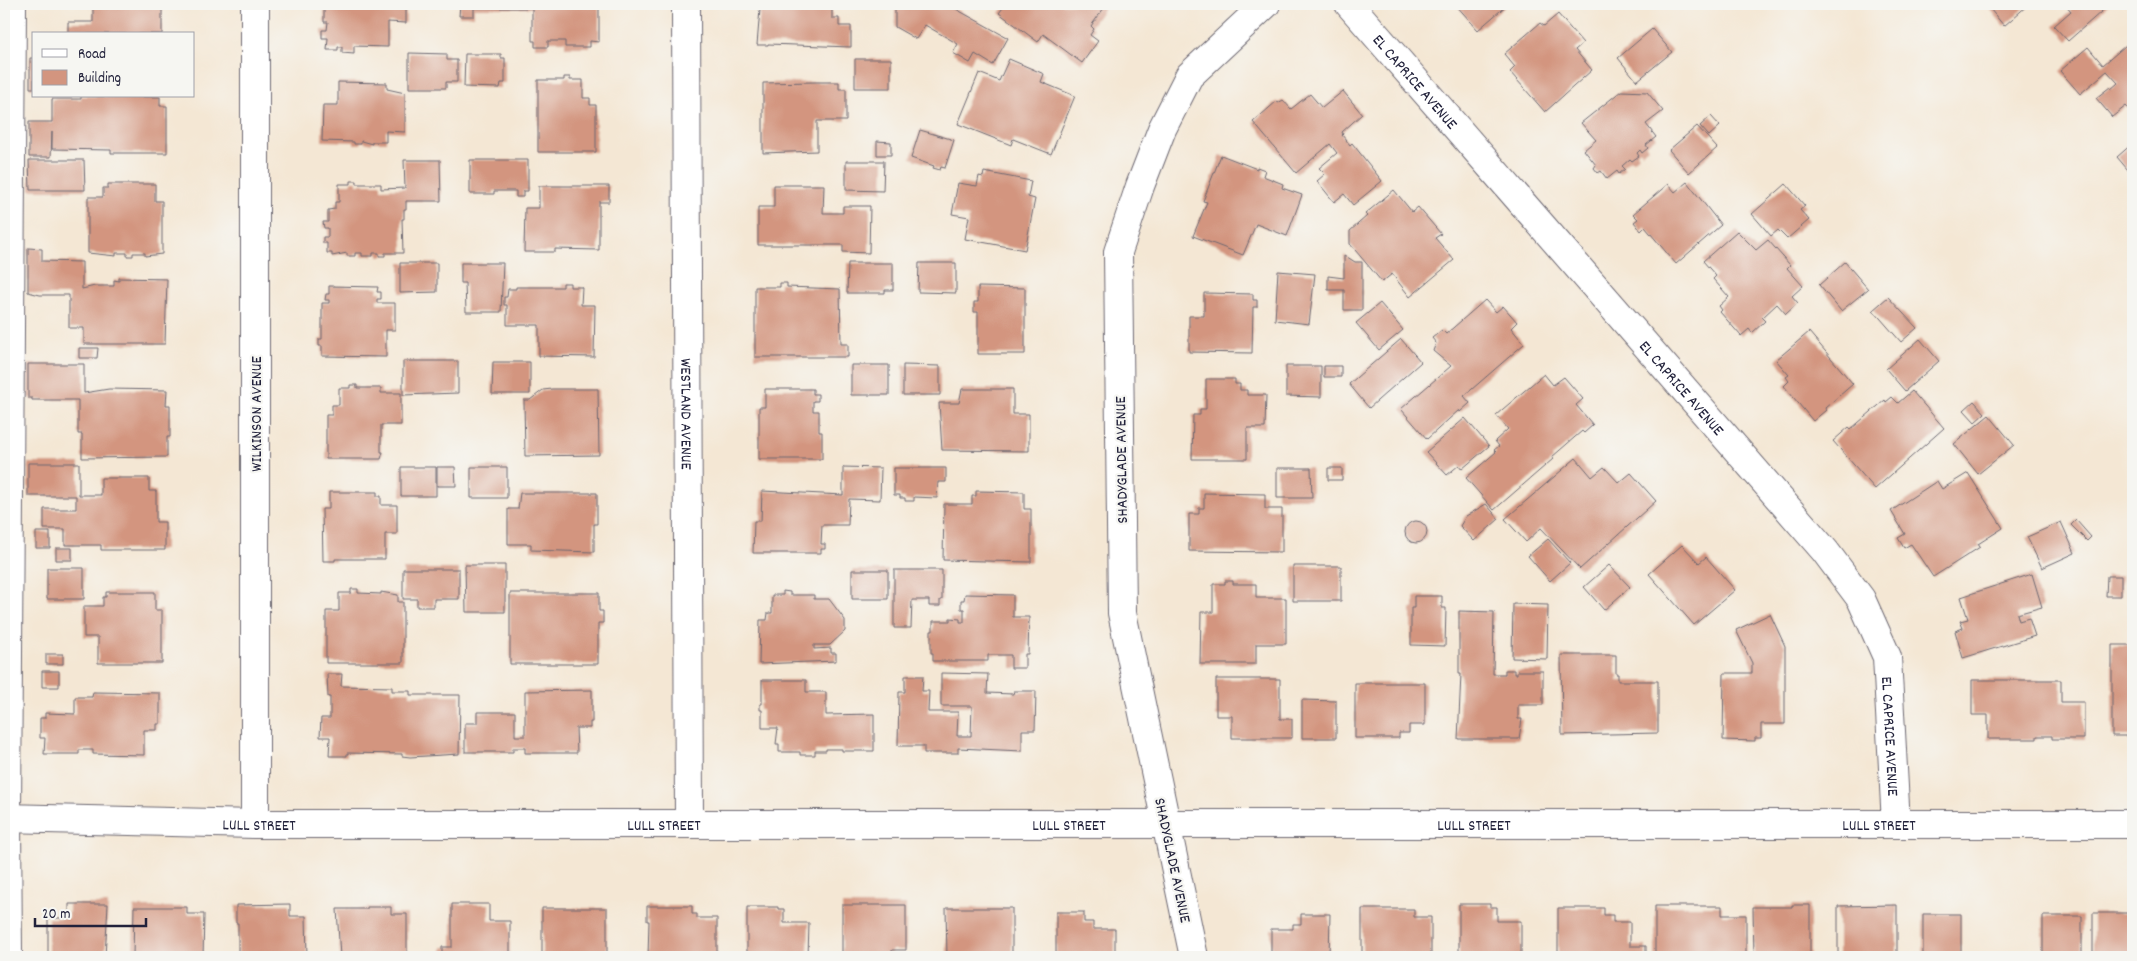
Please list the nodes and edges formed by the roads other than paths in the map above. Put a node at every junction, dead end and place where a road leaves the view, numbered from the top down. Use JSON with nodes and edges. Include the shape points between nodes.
{"nodes":[{"id":1,"x":12,"y":4,"type":"edge"},
{"id":2,"x":255,"y":4,"type":"edge"},
{"id":3,"x":686,"y":4,"type":"edge"},
{"id":4,"x":1266,"y":4,"type":"edge"},
{"id":5,"x":1349,"y":4,"type":"edge"},
{"id":6,"x":5,"y":818,"type":"edge"},
{"id":7,"x":255,"y":824,"type":"junction"},
{"id":8,"x":689,"y":824,"type":"junction"},
{"id":9,"x":1166,"y":824,"type":"junction"},
{"id":10,"x":1896,"y":824,"type":"junction"},
{"id":11,"x":2133,"y":824,"type":"edge"},
{"id":12,"x":8,"y":957,"type":"edge"},
{"id":13,"x":1194,"y":957,"type":"edge"}],
"edges":[{"from":1,"to":6,"type":"street"},
{"from":2,"to":7,"type":"street","name":"WILKINSON AVENUE"},
{"from":3,"to":8,"type":"street","name":"WESTLAND AVENUE"},
{"from":4,"to":9,"type":"street","name":"SHADYGLADE AVENUE","via":[[1188,76],[1162,129],[1118,252],[1122,613]]},
{"from":5,"to":10,"type":"street","name":"EL CAPRICE AVENUE","via":[[1825,551],[1861,599],[1887,657]]},
{"from":6,"to":7,"type":"street","name":"LULL STREET"},
{"from":6,"to":12,"type":"street"},
{"from":7,"to":8,"type":"street","name":"LULL STREET"},
{"from":8,"to":9,"type":"street","name":"LULL STREET"},
{"from":9,"to":10,"type":"street","name":"LULL STREET"},
{"from":9,"to":13,"type":"street","name":"SHADYGLADE AVENUE"},
{"from":10,"to":11,"type":"street","name":"LULL STREET"}]}
